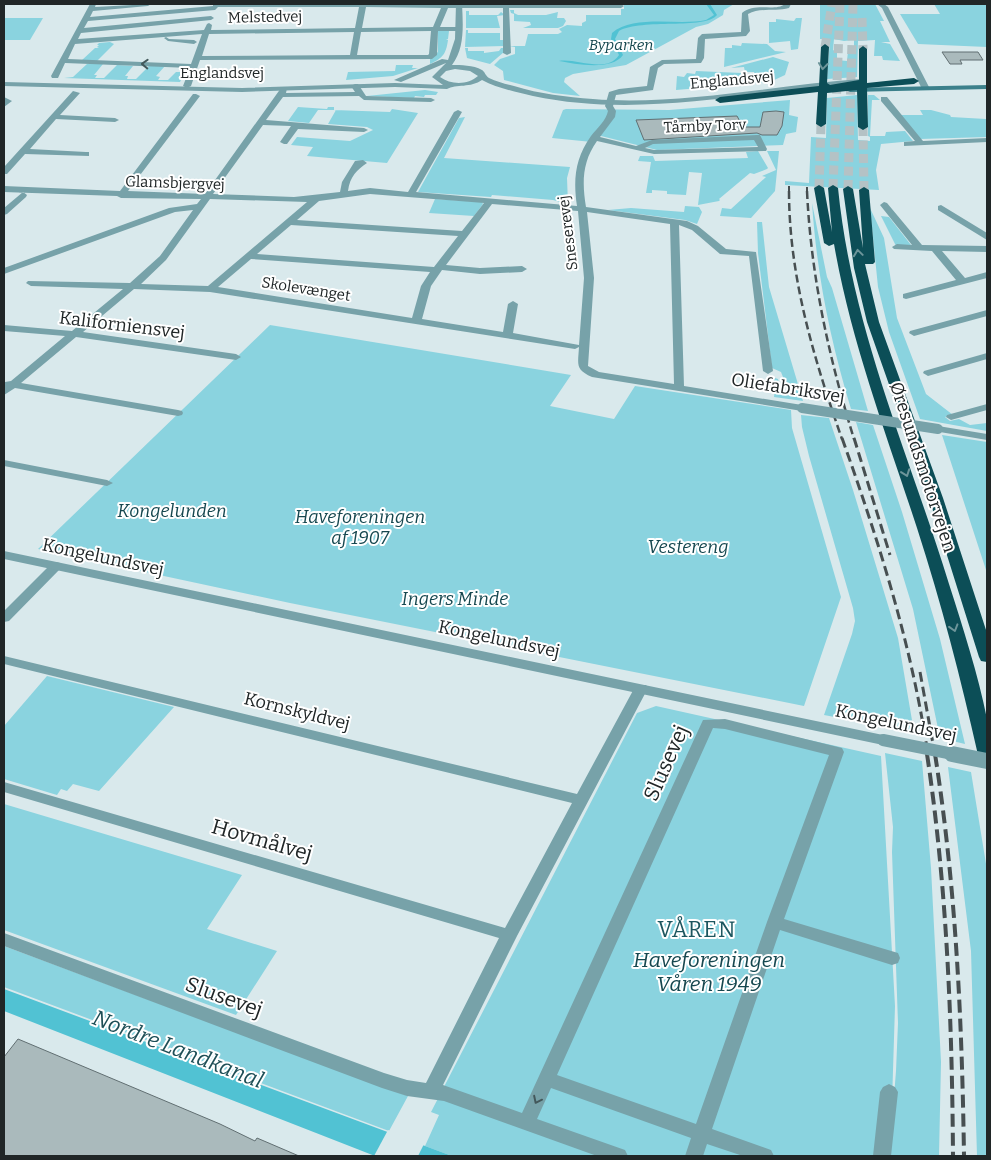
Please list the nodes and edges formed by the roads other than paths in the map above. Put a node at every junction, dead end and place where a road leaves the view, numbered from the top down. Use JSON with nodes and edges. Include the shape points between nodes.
{"nodes":[{"id":1,"x":148,"y":4,"type":"edge"},
{"id":2,"x":363,"y":4,"type":"edge"},
{"id":3,"x":458,"y":4,"type":"edge"},
{"id":4,"x":788,"y":4,"type":"edge"},
{"id":5,"x":880,"y":4,"type":"edge"},
{"id":6,"x":446,"y":5,"type":"edge"},
{"id":7,"x":521,"y":5,"type":"edge"},
{"id":8,"x":608,"y":5,"type":"edge"},
{"id":9,"x":92,"y":6,"type":"edge"},
{"id":10,"x":216,"y":6,"type":"edge"},
{"id":11,"x":506,"y":6,"type":"junction"},
{"id":12,"x":621,"y":6,"type":"dead end"},
{"id":13,"x":211,"y":18,"type":"junction"},
{"id":14,"x":85,"y":19,"type":"junction"},
{"id":15,"x":458,"y":29,"type":"junction"},
{"id":16,"x":358,"y":30,"type":"junction"},
{"id":17,"x":435,"y":30,"type":"junction"},
{"id":18,"x":79,"y":31,"type":"junction"},
{"id":19,"x":207,"y":32,"type":"junction"},
{"id":20,"x":166,"y":38,"type":"dead end"},
{"id":21,"x":73,"y":42,"type":"junction"},
{"id":22,"x":194,"y":42,"type":"dead end"},
{"id":23,"x":825,"y":48,"type":"tunnel mouth"},
{"id":24,"x":457,"y":49,"type":"junction"},
{"id":25,"x":863,"y":49,"type":"tunnel mouth"},
{"id":26,"x":507,"y":53,"type":"dead end"},
{"id":27,"x":353,"y":57,"type":"junction"},
{"id":28,"x":63,"y":62,"type":"junction"},
{"id":29,"x":196,"y":62,"type":"junction"},
{"id":30,"x":475,"y":70,"type":"junction"},
{"id":31,"x":442,"y":71,"type":"junction"},
{"id":32,"x":55,"y":76,"type":"dead end"},
{"id":33,"x":482,"y":76,"type":"junction"},
{"id":34,"x":398,"y":80,"type":"junction"},
{"id":35,"x":880,"y":80,"type":"joint"},
{"id":36,"x":919,"y":81,"type":"junction"},
{"id":37,"x":442,"y":82,"type":"junction"},
{"id":38,"x":4,"y":83,"type":"edge"},
{"id":39,"x":859,"y":83,"type":"junction"},
{"id":40,"x":987,"y":84,"type":"edge"},
{"id":41,"x":457,"y":85,"type":"junction"},
{"id":42,"x":187,"y":86,"type":"junction"},
{"id":43,"x":356,"y":86,"type":"junction"},
{"id":44,"x":365,"y":86,"type":"junction"},
{"id":45,"x":482,"y":87,"type":"junction"},
{"id":46,"x":987,"y":87,"type":"edge"},
{"id":47,"x":826,"y":90,"type":"junction"},
{"id":48,"x":282,"y":92,"type":"junction"},
{"id":49,"x":76,"y":94,"type":"dead end"},
{"id":50,"x":361,"y":94,"type":"junction"},
{"id":51,"x":803,"y":94,"type":"joint"},
{"id":52,"x":196,"y":96,"type":"dead end"},
{"id":53,"x":4,"y":99,"type":"edge"},
{"id":54,"x":884,"y":99,"type":"dead end"},
{"id":55,"x":430,"y":100,"type":"dead end"},
{"id":56,"x":720,"y":100,"type":"junction"},
{"id":57,"x":610,"y":103,"type":"junction"},
{"id":58,"x":4,"y":105,"type":"edge"},
{"id":59,"x":458,"y":112,"type":"dead end"},
{"id":60,"x":54,"y":116,"type":"junction"},
{"id":61,"x":115,"y":120,"type":"dead end"},
{"id":62,"x":261,"y":122,"type":"junction"},
{"id":63,"x":822,"y":124,"type":"tunnel mouth"},
{"id":64,"x":296,"y":126,"type":"junction"},
{"id":65,"x":863,"y":127,"type":"tunnel mouth"},
{"id":66,"x":364,"y":130,"type":"dead end"},
{"id":67,"x":594,"y":138,"type":"junction"},
{"id":68,"x":987,"y":140,"type":"edge"},
{"id":69,"x":284,"y":142,"type":"dead end"},
{"id":70,"x":921,"y":143,"type":"junction"},
{"id":71,"x":908,"y":144,"type":"dead end"},
{"id":72,"x":638,"y":148,"type":"junction"},
{"id":73,"x":24,"y":151,"type":"junction"},
{"id":74,"x":86,"y":154,"type":"dead end"},
{"id":75,"x":363,"y":163,"type":"dead end"},
{"id":76,"x":4,"y":172,"type":"edge"},
{"id":77,"x":819,"y":188,"type":"tunnel mouth"},
{"id":78,"x":833,"y":188,"type":"tunnel mouth"},
{"id":79,"x":4,"y":189,"type":"edge"},
{"id":80,"x":848,"y":189,"type":"tunnel mouth"},
{"id":81,"x":864,"y":190,"type":"tunnel mouth"},
{"id":82,"x":121,"y":194,"type":"junction"},
{"id":83,"x":344,"y":194,"type":"junction"},
{"id":84,"x":411,"y":194,"type":"junction"},
{"id":85,"x":23,"y":195,"type":"dead end"},
{"id":86,"x":206,"y":198,"type":"junction"},
{"id":87,"x":315,"y":200,"type":"junction"},
{"id":88,"x":491,"y":200,"type":"junction"},
{"id":89,"x":884,"y":206,"type":"dead end"},
{"id":90,"x":199,"y":208,"type":"junction"},
{"id":91,"x":941,"y":208,"type":"dead end"},
{"id":92,"x":582,"y":209,"type":"junction"},
{"id":93,"x":4,"y":212,"type":"edge"},
{"id":94,"x":674,"y":221,"type":"junction"},
{"id":95,"x":289,"y":222,"type":"junction"},
{"id":96,"x":465,"y":234,"type":"junction"},
{"id":97,"x":987,"y":237,"type":"edge"},
{"id":98,"x":898,"y":247,"type":"dead end"},
{"id":99,"x":919,"y":247,"type":"junction"},
{"id":100,"x":934,"y":248,"type":"junction"},
{"id":101,"x":987,"y":249,"type":"edge"},
{"id":102,"x":249,"y":256,"type":"junction"},
{"id":103,"x":438,"y":269,"type":"junction"},
{"id":104,"x":522,"y":269,"type":"dead end"},
{"id":105,"x":4,"y":271,"type":"edge"},
{"id":106,"x":987,"y":275,"type":"edge"},
{"id":107,"x":963,"y":282,"type":"junction"},
{"id":108,"x":31,"y":283,"type":"dead end"},
{"id":109,"x":130,"y":287,"type":"junction"},
{"id":110,"x":210,"y":289,"type":"junction"},
{"id":111,"x":906,"y":296,"type":"dead end"},
{"id":112,"x":513,"y":304,"type":"dead end"},
{"id":113,"x":987,"y":313,"type":"edge"},
{"id":114,"x":416,"y":322,"type":"junction"},
{"id":115,"x":4,"y":328,"type":"edge"},
{"id":116,"x":914,"y":333,"type":"dead end"},
{"id":117,"x":74,"y":334,"type":"junction"},
{"id":118,"x":507,"y":336,"type":"junction"},
{"id":119,"x":575,"y":346,"type":"dead end"},
{"id":120,"x":987,"y":356,"type":"edge"},
{"id":121,"x":236,"y":357,"type":"dead end"},
{"id":122,"x":585,"y":370,"type":"joint"},
{"id":123,"x":768,"y":371,"type":"dead end"},
{"id":124,"x":928,"y":373,"type":"dead end"},
{"id":125,"x":7,"y":387,"type":"edge"},
{"id":126,"x":679,"y":388,"type":"junction"},
{"id":127,"x":880,"y":403,"type":"junction"},
{"id":128,"x":987,"y":407,"type":"edge"},
{"id":129,"x":178,"y":413,"type":"dead end"},
{"id":130,"x":952,"y":417,"type":"dead end"},
{"id":131,"x":915,"y":437,"type":"junction"},
{"id":132,"x":987,"y":437,"type":"edge"},
{"id":133,"x":4,"y":463,"type":"edge"},
{"id":134,"x":107,"y":483,"type":"dead end"},
{"id":135,"x":4,"y":555,"type":"edge"},
{"id":136,"x":56,"y":566,"type":"junction"},
{"id":137,"x":4,"y":618,"type":"edge"},
{"id":138,"x":987,"y":657,"type":"edge"},
{"id":139,"x":4,"y":660,"type":"edge"},
{"id":140,"x":641,"y":688,"type":"junction"},
{"id":141,"x":987,"y":755,"type":"edge"},
{"id":142,"x":987,"y":761,"type":"edge"},
{"id":143,"x":4,"y":787,"type":"edge"},
{"id":144,"x":581,"y":800,"type":"junction"},
{"id":145,"x":775,"y":922,"type":"junction"},
{"id":146,"x":509,"y":935,"type":"junction"},
{"id":147,"x":4,"y":939,"type":"edge"},
{"id":148,"x":892,"y":958,"type":"dead end"},
{"id":149,"x":548,"y":1079,"type":"junction"},
{"id":150,"x":430,"y":1091,"type":"junction"},
{"id":151,"x":889,"y":1092,"type":"dead end"},
{"id":152,"x":526,"y":1122,"type":"junction"},
{"id":153,"x":701,"y":1134,"type":"junction"},
{"id":154,"x":619,"y":1156,"type":"edge"},
{"id":155,"x":694,"y":1156,"type":"edge"},
{"id":156,"x":765,"y":1156,"type":"edge"},
{"id":157,"x":882,"y":1156,"type":"edge"}],
"edges":[{"from":1,"to":9,"type":"street"},
{"from":2,"to":6,"type":"street"},
{"from":2,"to":10,"type":"street"},
{"from":2,"to":16,"type":"street"},
{"from":3,"to":6,"type":"street"},
{"from":3,"to":11,"type":"street"},
{"from":3,"to":15,"type":"street"},
{"from":4,"to":57,"type":"street","via":[[783,9],[747,11],[745,32],[703,37],[698,61],[656,64],[650,88],[615,92]]},
{"from":5,"to":36,"type":"street","via":[[885,7]]},
{"from":6,"to":17,"type":"street"},
{"from":7,"to":8,"type":"street"},
{"from":7,"to":11,"type":"street"},
{"from":8,"to":12,"type":"street"},
{"from":9,"to":14,"type":"street"},
{"from":10,"to":13,"type":"street"},
{"from":10,"to":14,"type":"street"},
{"from":11,"to":26,"type":"street"},
{"from":13,"to":18,"type":"street"},
{"from":13,"to":19,"type":"street"},
{"from":14,"to":18,"type":"street"},
{"from":15,"to":17,"type":"street","name":"Melstedvej"},
{"from":15,"to":24,"type":"street"},
{"from":16,"to":17,"type":"street","name":"Melstedvej"},
{"from":16,"to":19,"type":"street","name":"Melstedvej"},
{"from":16,"to":27,"type":"street"},
{"from":17,"to":27,"type":"street","via":[[433,55],[429,57]]},
{"from":18,"to":21,"type":"street"},
{"from":19,"to":21,"type":"street","name":"Melstedvej"},
{"from":19,"to":29,"type":"street"},
{"from":20,"to":22,"type":"street"},
{"from":21,"to":28,"type":"street"},
{"from":23,"to":47,"type":"highway","one_way":true},
{"from":24,"to":30,"type":"street","name":"Englandsvej"},
{"from":24,"to":31,"type":"street","via":[[455,59]]},
{"from":24,"to":34,"type":"street","via":[[450,59]]},
{"from":25,"to":39,"type":"highway"},
{"from":27,"to":29,"type":"street"},
{"from":29,"to":28,"type":"street","one_way":true},
{"from":28,"to":32,"type":"street"},
{"from":29,"to":42,"type":"street"},
{"from":30,"to":31,"type":"street","name":"Englandsvej"},
{"from":30,"to":33,"type":"street","name":"Englandsvej"},
{"from":31,"to":34,"type":"street","name":"Englandsvej"},
{"from":31,"to":37,"type":"street","via":[[436,77]]},
{"from":33,"to":41,"type":"street","via":[[472,83]]},
{"from":33,"to":57,"type":"street","name":"Englandsvej","via":[[497,84],[547,96]]},
{"from":34,"to":42,"type":"street","name":"Englandsvej","via":[[290,86]]},
{"from":35,"to":36,"type":"main road"},
{"from":35,"to":39,"type":"highway"},
{"from":36,"to":39,"type":"highway"},
{"from":36,"to":40,"type":"main road"},
{"from":36,"to":46,"type":"main road"},
{"from":37,"to":41,"type":"street","name":"Englandsvej"},
{"from":37,"to":44,"type":"street","name":"Englandsvej"},
{"from":38,"to":42,"type":"street","name":"Englandsvej"},
{"from":38,"to":48,"type":"street","name":"Englandsvej"},
{"from":39,"to":47,"type":"highway"},
{"from":39,"to":47,"type":"street","name":"Englandsvej"},
{"from":39,"to":65,"type":"highway"},
{"from":41,"to":45,"type":"street","name":"Englandsvej"},
{"from":43,"to":44,"type":"street","name":"Englandsvej"},
{"from":43,"to":48,"type":"street","name":"Englandsvej"},
{"from":43,"to":50,"type":"street"},
{"from":44,"to":45,"type":"street","name":"Englandsvej"},
{"from":45,"to":57,"type":"street","name":"Englandsvej","via":[[553,101]]},
{"from":47,"to":51,"type":"highway","via":[[815,95]]},
{"from":47,"to":56,"type":"highway"},
{"from":47,"to":57,"type":"street","name":"Englandsvej"},
{"from":47,"to":63,"type":"highway"},
{"from":48,"to":50,"type":"street","name":"Englandsvej"},
{"from":48,"to":62,"type":"street"},
{"from":49,"to":60,"type":"street"},
{"from":50,"to":55,"type":"street","name":"Englandsvej","via":[[364,98]]},
{"from":51,"to":56,"type":"street","name":"Englandsvej"},
{"from":52,"to":82,"type":"street"},
{"from":53,"to":58,"type":"street","via":[[8,101]]},
{"from":54,"to":70,"type":"street"},
{"from":56,"to":57,"type":"street","name":"Englandsvej","via":[[670,104]]},
{"from":57,"to":67,"type":"street","name":"Sneserevej","via":[[611,117]]},
{"from":59,"to":84,"type":"street"},
{"from":60,"to":61,"type":"street"},
{"from":60,"to":73,"type":"street"},
{"from":62,"to":64,"type":"street"},
{"from":62,"to":86,"type":"street"},
{"from":64,"to":66,"type":"street"},
{"from":64,"to":69,"type":"street"},
{"from":67,"to":72,"type":"street","name":"Tårnby Torv"},
{"from":67,"to":92,"type":"street","name":"Sneserevej","via":[[579,174]]},
{"from":68,"to":70,"type":"street"},
{"from":70,"to":71,"type":"street"},
{"from":72,"to":72,"type":"street","name":"Tårnby Torv","via":[[665,152],[763,149],[757,137],[652,142]]},
{"from":73,"to":74,"type":"street"},
{"from":73,"to":76,"type":"street"},
{"from":75,"to":83,"type":"street","via":[[358,163],[348,179]]},
{"from":77,"to":127,"type":"highway","via":[[848,318],[866,375]]},
{"from":78,"to":127,"type":"highway","name":"Øresundsmotorvejen","via":[[849,291]]},
{"from":79,"to":82,"type":"street","name":"Glamsbjergvej"},
{"from":131,"to":80,"type":"highway","name":"Øresundsmotorvejen","one_way":true,"via":[[873,322],[860,268]]},
{"from":81,"to":131,"type":"highway","via":[[874,298]]},
{"from":82,"to":86,"type":"street","name":"Glamsbjergvej"},
{"from":83,"to":84,"type":"street","name":"Glamsbjergvej"},
{"from":83,"to":87,"type":"street","name":"Glamsbjergvej"},
{"from":84,"to":88,"type":"street","name":"Glamsbjergvej"},
{"from":85,"to":93,"type":"street"},
{"from":86,"to":87,"type":"street","name":"Glamsbjergvej"},
{"from":86,"to":90,"type":"street"},
{"from":87,"to":95,"type":"street"},
{"from":88,"to":92,"type":"street","name":"Glamsbjergvej"},
{"from":88,"to":96,"type":"street"},
{"from":89,"to":99,"type":"street"},
{"from":90,"to":105,"type":"street","via":[[172,210]]},
{"from":90,"to":109,"type":"street","via":[[163,258]]},
{"from":91,"to":97,"type":"street"},
{"from":92,"to":94,"type":"street","name":"Glamsbjergvej"},
{"from":92,"to":122,"type":"street","name":"Sneserevej","via":[[589,278],[582,366]]},
{"from":94,"to":123,"type":"street","name":"Glamsbjergvej","via":[[695,228],[723,252],[753,254]]},
{"from":94,"to":126,"type":"street"},
{"from":95,"to":96,"type":"street"},
{"from":95,"to":102,"type":"street"},
{"from":96,"to":103,"type":"street"},
{"from":98,"to":99,"type":"street"},
{"from":99,"to":100,"type":"street"},
{"from":100,"to":101,"type":"street"},
{"from":100,"to":107,"type":"street"},
{"from":102,"to":103,"type":"street"},
{"from":102,"to":110,"type":"street"},
{"from":103,"to":104,"type":"street"},
{"from":103,"to":114,"type":"street","via":[[426,286]]},
{"from":106,"to":107,"type":"street"},
{"from":107,"to":111,"type":"street"},
{"from":108,"to":109,"type":"street","name":"Skolevænget"},
{"from":109,"to":110,"type":"street","name":"Skolevænget"},
{"from":109,"to":117,"type":"street"},
{"from":110,"to":114,"type":"street","name":"Skolevænget"},
{"from":112,"to":118,"type":"street"},
{"from":113,"to":116,"type":"street"},
{"from":114,"to":118,"type":"street","name":"Skolevænget"},
{"from":115,"to":117,"type":"street","name":"Kaliforniensvej"},
{"from":117,"to":121,"type":"street","name":"Kaliforniensvej"},
{"from":117,"to":125,"type":"street"},
{"from":118,"to":119,"type":"street","name":"Skolevænget"},
{"from":120,"to":124,"type":"street"},
{"from":122,"to":126,"type":"street","name":"Oliefabriksvej","via":[[596,375]]},
{"from":125,"to":129,"type":"street"},
{"from":126,"to":132,"type":"street","name":"Oliefabriksvej","bridge":true},
{"from":127,"to":141,"type":"highway","name":"Øresundsmotorvejen","one_way":true,"via":[[915,498],[968,676]]},
{"from":128,"to":130,"type":"street"},
{"from":131,"to":138,"type":"highway","name":"Øresundsmotorvejen"},
{"from":133,"to":134,"type":"street"},
{"from":135,"to":136,"type":"street","name":"Kongelundsvej"},
{"from":136,"to":137,"type":"street"},
{"from":136,"to":140,"type":"street","name":"Kongelundsvej"},
{"from":139,"to":144,"type":"street","name":"Kornskyldvej"},
{"from":140,"to":142,"type":"street","name":"Kongelundsvej","bridge":true},
{"from":140,"to":144,"type":"street"},
{"from":143,"to":146,"type":"street","name":"Hovmålvej"},
{"from":144,"to":146,"type":"street"},
{"from":145,"to":148,"type":"street"},
{"from":145,"to":149,"type":"street","name":"Slusevej","via":[[837,752],[725,724],[708,723]]},
{"from":145,"to":153,"type":"street","name":"Slusevej"},
{"from":146,"to":150,"type":"street"},
{"from":147,"to":150,"type":"street","name":"Slusevej","via":[[382,1080]]},
{"from":149,"to":152,"type":"street","name":"Slusevej","one_way":true},
{"from":149,"to":153,"type":"street"},
{"from":150,"to":152,"type":"street","name":"Slusevej"},
{"from":151,"to":157,"type":"street"},
{"from":152,"to":154,"type":"street","name":"Slusevej"},
{"from":153,"to":155,"type":"street","name":"Slusevej"},
{"from":153,"to":156,"type":"street"}]}
